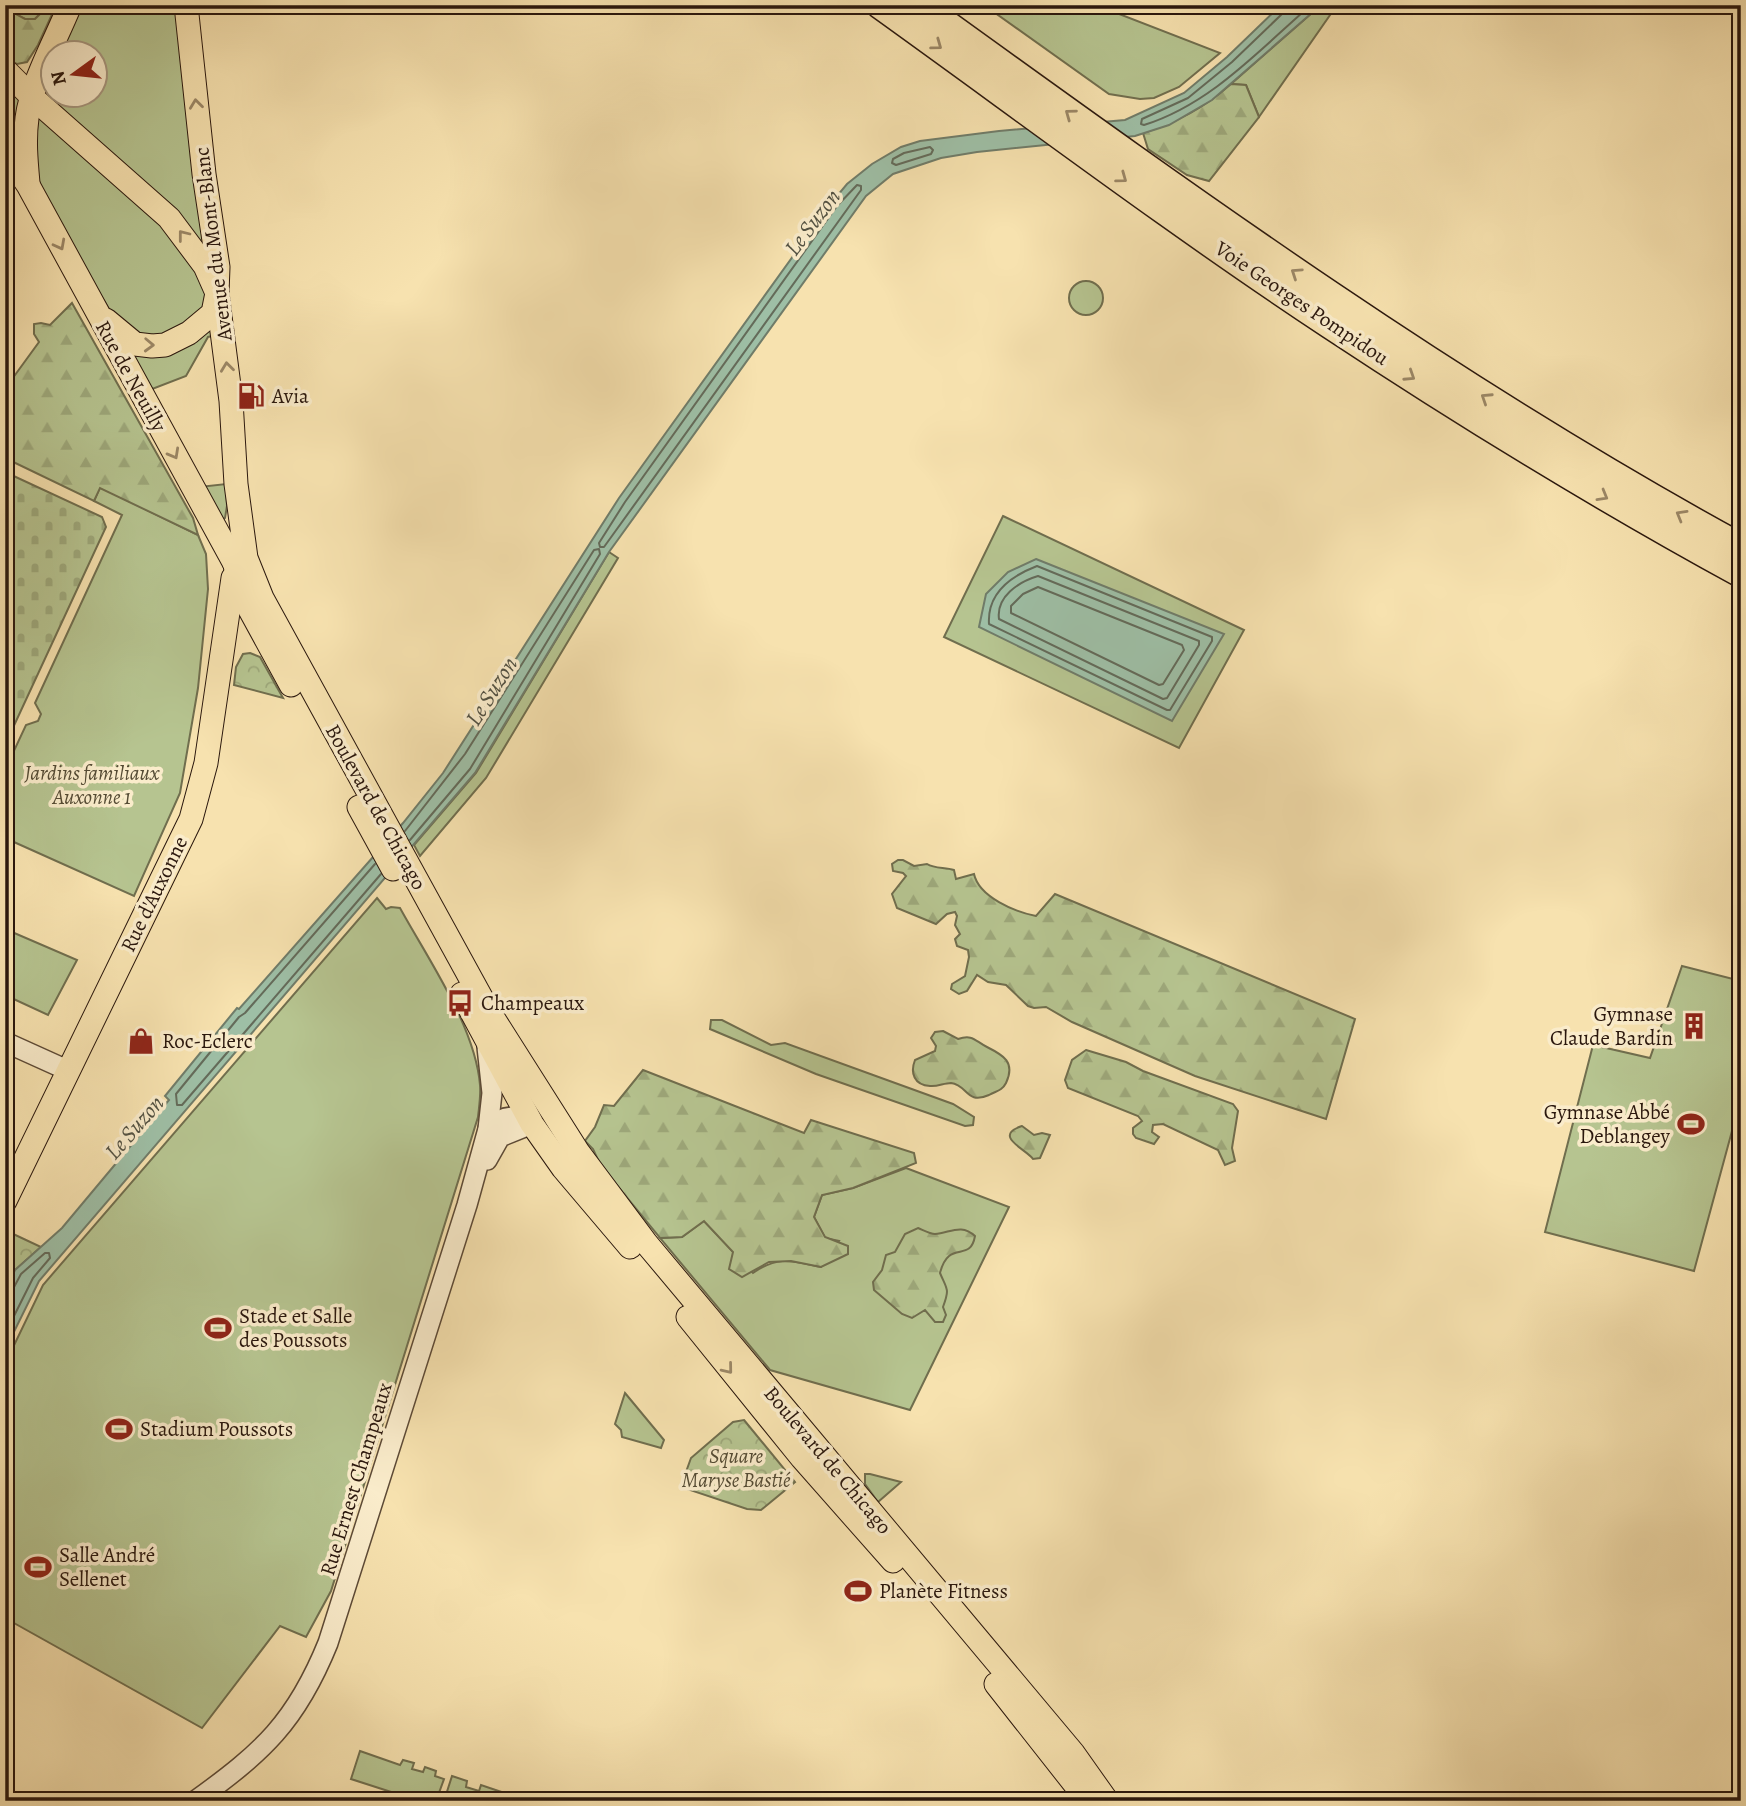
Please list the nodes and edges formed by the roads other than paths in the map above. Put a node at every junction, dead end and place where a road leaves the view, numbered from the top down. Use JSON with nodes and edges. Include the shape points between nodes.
{"nodes":[{"id":1,"x":70,"y":5,"type":"edge"},
{"id":2,"x":186,"y":5,"type":"edge"},
{"id":3,"x":881,"y":5,"type":"edge"},
{"id":4,"x":919,"y":5,"type":"edge"},
{"id":5,"x":57,"y":38,"type":"edge"},
{"id":6,"x":38,"y":62,"type":"edge"},
{"id":7,"x":6,"y":71,"type":"edge"},
{"id":8,"x":38,"y":83,"type":"edge"},
{"id":9,"x":32,"y":97,"type":"junction"},
{"id":10,"x":5,"y":150,"type":"edge"},
{"id":11,"x":28,"y":185,"type":"junction"},
{"id":12,"x":217,"y":293,"type":"junction"},
{"id":13,"x":94,"y":309,"type":"junction"},
{"id":14,"x":236,"y":484,"type":"junction"},
{"id":15,"x":1741,"y":548,"type":"edge"},
{"id":16,"x":235,"y":565,"type":"junction"},
{"id":17,"x":1741,"y":573,"type":"edge"},
{"id":18,"x":267,"y":641,"type":"junction"},
{"id":19,"x":291,"y":652,"type":"junction"},
{"id":20,"x":223,"y":657,"type":"junction"},
{"id":21,"x":383,"y":834,"type":"junction"},
{"id":22,"x":403,"y":871,"type":"junction"},
{"id":23,"x":484,"y":1037,"type":"junction"},
{"id":24,"x":5,"y":1042,"type":"edge"},
{"id":25,"x":67,"y":1070,"type":"junction"},
{"id":26,"x":554,"y":1115,"type":"junction"},
{"id":27,"x":533,"y":1124,"type":"junction"},
{"id":28,"x":488,"y":1129,"type":"junction"},
{"id":29,"x":5,"y":1201,"type":"edge"},
{"id":30,"x":467,"y":1205,"type":"junction"},
{"id":31,"x":632,"y":1226,"type":"junction"},
{"id":32,"x":195,"y":1801,"type":"edge"},
{"id":33,"x":1088,"y":1801,"type":"edge"},
{"id":34,"x":1107,"y":1801,"type":"edge"}],
"edges":[{"from":1,"to":5,"type":"main road","name":"Rue de Neuilly"},
{"from":12,"to":2,"type":"main road","name":"Avenue du Mont-Blanc","one_way":true,"via":[[218,267]]},
{"from":3,"to":17,"type":"highway","name":"Voie Georges Pompidou","one_way":true,"via":[[1328,323],[1584,484]]},
{"from":15,"to":4,"type":"highway","name":"Voie Georges Pompidou","one_way":true,"via":[[1605,471],[1420,356],[1163,182]]},
{"from":6,"to":7,"type":"main road","via":[[23,70]]},
{"from":7,"to":9,"type":"main road"},
{"from":8,"to":9,"type":"main road","name":"Rue de Neuilly"},
{"from":9,"to":11,"type":"main road","name":"Rue de Neuilly","via":[[25,142]]},
{"from":12,"to":9,"type":"main road","one_way":true,"via":[[205,266],[169,218]]},
{"from":10,"to":11,"type":"main road","name":"Rue de Neuilly"},
{"from":11,"to":13,"type":"main road","name":"Rue de Neuilly","one_way":true},
{"from":13,"to":12,"type":"main road","one_way":true,"via":[[135,344],[152,346],[179,339],[199,325],[213,313]]},
{"from":14,"to":12,"type":"main road","name":"Avenue du Mont-Blanc","one_way":true},
{"from":13,"to":16,"type":"main road","name":"Rue de Neuilly","one_way":true},
{"from":14,"to":16,"type":"main road"},
{"from":14,"to":19,"type":"main road","name":"Boulevard de Chicago","via":[[246,558]]},
{"from":16,"to":18,"type":"main road","name":"Boulevard de Chicago","via":[[243,597]]},
{"from":16,"to":19,"type":"main road","via":[[275,638]]},
{"from":16,"to":20,"type":"main road","name":"Rue d'Auxonne"},
{"from":18,"to":20,"type":"main road","via":[[239,642]]},
{"from":18,"to":21,"type":"main road","name":"Boulevard de Chicago"},
{"from":19,"to":21,"type":"main road","name":"Boulevard de Chicago"},
{"from":20,"to":25,"type":"main road","name":"Rue d'Auxonne","via":[[206,763],[191,819]]},
{"from":21,"to":22,"type":"main road","name":"Boulevard de Chicago"},
{"from":22,"to":23,"type":"main road","name":"Boulevard de Chicago"},
{"from":22,"to":26,"type":"main road","name":"Boulevard de Chicago"},
{"from":23,"to":26,"type":"street","via":[[530,1097]]},
{"from":23,"to":27,"type":"main road","name":"Boulevard de Chicago"},
{"from":23,"to":28,"type":"street","name":"Rue Ernest Champeaux","via":[[492,1093]]},
{"from":24,"to":25,"type":"street"},
{"from":25,"to":29,"type":"main road","name":"Rue d'Auxonne"},
{"from":26,"to":27,"type":"main road"},
{"from":26,"to":31,"type":"main road","name":"Boulevard de Chicago"},
{"from":27,"to":28,"type":"street","via":[[511,1116]]},
{"from":27,"to":30,"type":"street","name":"Rue Ernest Champeaux","via":[[497,1140]]},
{"from":27,"to":31,"type":"street"},
{"from":27,"to":33,"type":"main road","name":"Boulevard de Chicago","one_way":true,"via":[[734,1377],[950,1628]]},
{"from":28,"to":30,"type":"street","name":"Rue Ernest Champeaux"},
{"from":30,"to":32,"type":"street","name":"Rue Ernest Champeaux","via":[[328,1643],[302,1700],[259,1752]]},
{"from":31,"to":34,"type":"main road","name":"Boulevard de Chicago","via":[[1073,1753]]}]}
